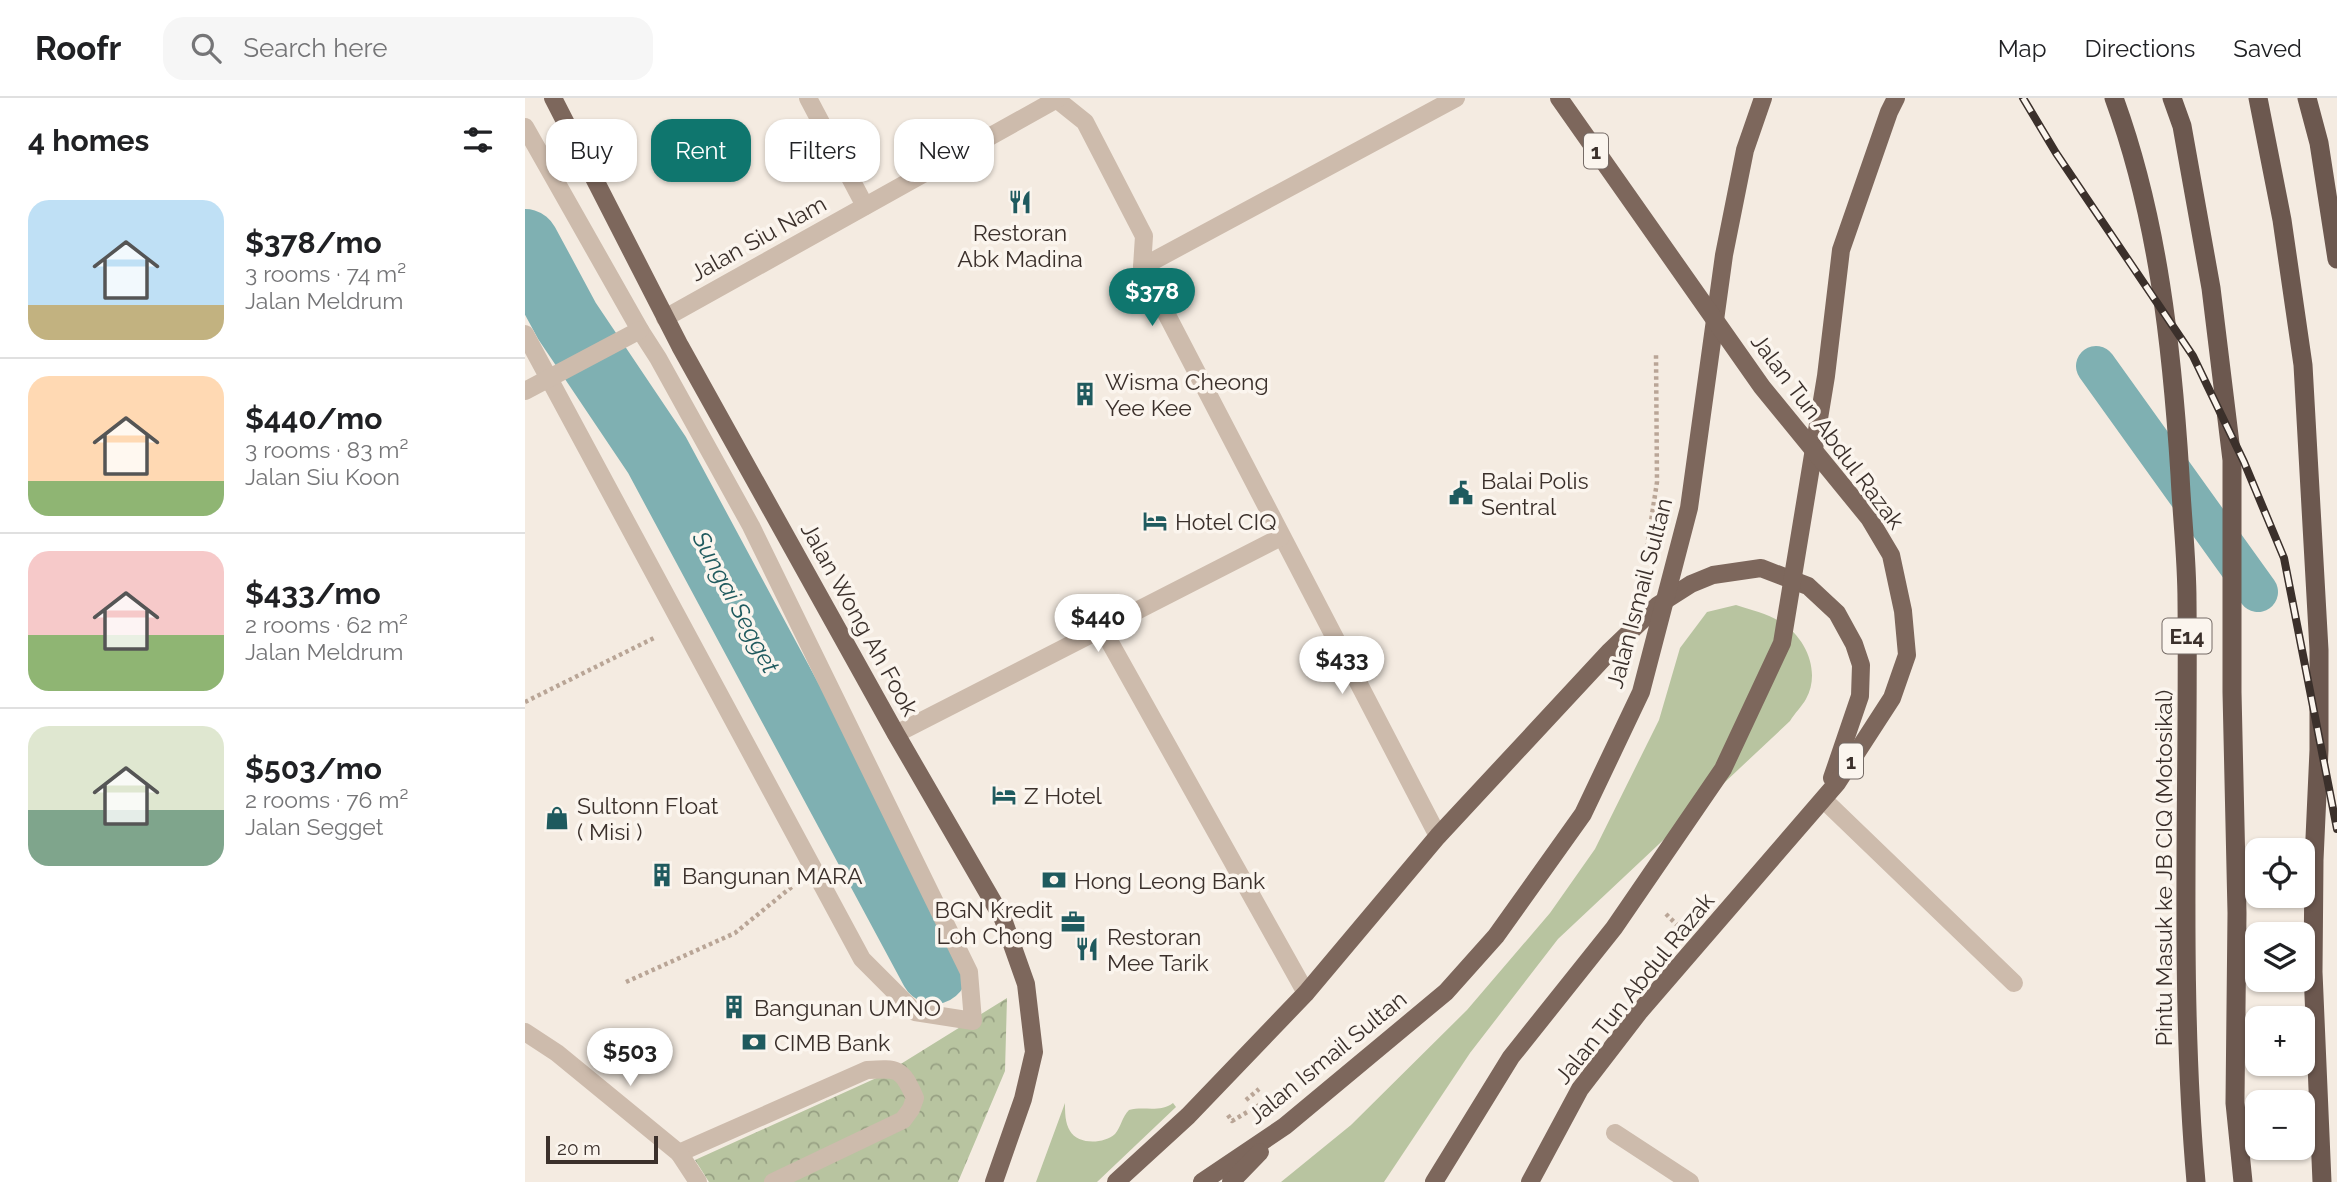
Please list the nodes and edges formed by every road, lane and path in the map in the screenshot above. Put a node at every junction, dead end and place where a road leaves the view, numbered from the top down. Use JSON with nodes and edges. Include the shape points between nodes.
{"nodes":[{"id":1,"x":553,"y":98,"type":"edge"},
{"id":2,"x":808,"y":98,"type":"edge"},
{"id":3,"x":1456,"y":98,"type":"edge"},
{"id":4,"x":1559,"y":98,"type":"edge"},
{"id":5,"x":1763,"y":98,"type":"edge"},
{"id":6,"x":1896,"y":98,"type":"edge"},
{"id":7,"x":2114,"y":98,"type":"edge"},
{"id":8,"x":2172,"y":98,"type":"edge"},
{"id":9,"x":2258,"y":98,"type":"edge"},
{"id":10,"x":2307,"y":98,"type":"edge"},
{"id":11,"x":1057,"y":99,"type":"edge"},
{"id":12,"x":525,"y":127,"type":"edge"},
{"id":13,"x":865,"y":206,"type":"junction"},
{"id":14,"x":2337,"y":259,"type":"edge"},
{"id":15,"x":1142,"y":267,"type":"junction"},
{"id":16,"x":665,"y":318,"type":"junction"},
{"id":17,"x":639,"y":330,"type":"junction"},
{"id":18,"x":525,"y":334,"type":"edge"},
{"id":19,"x":1656,"y":353,"type":"dead end"},
{"id":20,"x":556,"y":376,"type":"junction"},
{"id":21,"x":525,"y":391,"type":"edge"},
{"id":22,"x":1281,"y":537,"type":"junction"},
{"id":23,"x":1646,"y":554,"type":"dead end"},
{"id":24,"x":682,"y":624,"type":"junction"},
{"id":25,"x":1103,"y":630,"type":"junction"},
{"id":26,"x":525,"y":702,"type":"edge"},
{"id":27,"x":896,"y":734,"type":"junction"},
{"id":28,"x":1824,"y":800,"type":"junction"},
{"id":29,"x":1438,"y":835,"type":"junction"},
{"id":30,"x":814,"y":869,"type":"junction"},
{"id":31,"x":1666,"y":914,"type":"dead end"},
{"id":32,"x":1679,"y":927,"type":"dead end"},
{"id":33,"x":626,"y":982,"type":"dead end"},
{"id":34,"x":2014,"y":983,"type":"dead end"},
{"id":35,"x":1307,"y":993,"type":"junction"},
{"id":36,"x":525,"y":1032,"type":"edge"},
{"id":37,"x":1259,"y":1090,"type":"dead end"},
{"id":38,"x":1261,"y":1104,"type":"dead end"},
{"id":39,"x":1285,"y":1126,"type":"junction"},
{"id":40,"x":1615,"y":1133,"type":"dead end"},
{"id":41,"x":679,"y":1153,"type":"junction"},
{"id":42,"x":992,"y":1180,"type":"edge"},
{"id":43,"x":698,"y":1182,"type":"edge"},
{"id":44,"x":773,"y":1182,"type":"edge"},
{"id":45,"x":1115,"y":1182,"type":"edge"},
{"id":46,"x":1202,"y":1182,"type":"edge"},
{"id":47,"x":1231,"y":1182,"type":"edge"},
{"id":48,"x":1434,"y":1182,"type":"edge"},
{"id":49,"x":1530,"y":1182,"type":"edge"},
{"id":50,"x":1690,"y":1182,"type":"edge"},
{"id":51,"x":2196,"y":1182,"type":"edge"},
{"id":52,"x":2243,"y":1182,"type":"edge"},
{"id":53,"x":2322,"y":1182,"type":"edge"}],
"edges":[{"from":1,"to":16,"type":"main road","name":"Jalan Wong Ah Fook"},
{"from":2,"to":13,"type":"street"},
{"from":3,"to":15,"type":"street"},
{"from":4,"to":28,"type":"main road","name":"Jalan Tun Abdul Razak","number":"1","via":[[1762,387],[1869,518],[1891,555],[1907,655],[1892,698]]},
{"from":5,"to":39,"type":"main road","name":"Jalan Ismail Sultan","via":[[1745,150],[1724,255],[1689,508],[1641,692],[1583,814],[1496,936],[1446,992]]},
{"from":6,"to":48,"type":"main road","via":[[1841,250],[1826,376],[1782,643],[1723,769],[1614,928],[1511,1057]]},
{"from":7,"to":51,"type":"highway","name":"Pintu Masuk ke JB CIQ (Motosikal)","number":"E14","via":[[2129,140],[2161,280],[2176,416],[2187,598],[2185,929]]},
{"from":8,"to":52,"type":"highway","number":"E14","via":[[2182,126],[2211,288],[2232,460],[2235,1103]]},
{"from":9,"to":53,"type":"highway","via":[[2303,365],[2319,650],[2313,972]]},
{"from":10,"to":14,"type":"highway","via":[[2319,143]]},
{"from":11,"to":13,"type":"street","name":"Jalan Siu Nam"},
{"from":11,"to":15,"type":"street","via":[[1085,122],[1144,236]]},
{"from":12,"to":17,"type":"street"},
{"from":13,"to":16,"type":"street","name":"Jalan Siu Nam"},
{"from":15,"to":22,"type":"street"},
{"from":16,"to":27,"type":"main road","name":"Jalan Wong Ah Fook"},
{"from":17,"to":20,"type":"street"},
{"from":17,"to":30,"type":"street","via":[[751,526],[969,972],[973,1021],[915,1012],[862,959]]},
{"from":18,"to":20,"type":"street"},
{"from":19,"to":23,"type":"path","via":[[1657,482]]},
{"from":20,"to":21,"type":"street"},
{"from":20,"to":24,"type":"street"},
{"from":22,"to":25,"type":"street"},
{"from":22,"to":29,"type":"street"},
{"from":24,"to":26,"type":"path"},
{"from":24,"to":30,"type":"street"},
{"from":25,"to":27,"type":"street"},
{"from":25,"to":35,"type":"street"},
{"from":27,"to":42,"type":"main road","name":"Jalan Wong Ah Fook","via":[[1003,919],[1026,984],[1034,1052],[1023,1099]]},
{"from":28,"to":29,"type":"main road","via":[[1860,696],[1861,664],[1837,613],[1808,586],[1761,568],[1713,575],[1658,605]]},
{"from":28,"to":34,"type":"street"},
{"from":28,"to":49,"type":"main road","name":"Jalan Tun Abdul Razak","number":"1","via":[[1640,1012],[1580,1089]]},
{"from":29,"to":35,"type":"main road"},
{"from":30,"to":33,"type":"path","via":[[735,933]]},
{"from":31,"to":32,"type":"path"},
{"from":35,"to":45,"type":"main road","via":[[1188,1116]]},
{"from":36,"to":41,"type":"street"},
{"from":37,"to":38,"type":"path","via":[[1228,1115],[1232,1121]]},
{"from":39,"to":46,"type":"main road","name":"Jalan Ismail Sultan"},
{"from":39,"to":47,"type":"main road"},
{"from":40,"to":50,"type":"street"},
{"from":41,"to":43,"type":"street"},
{"from":41,"to":44,"type":"street","via":[[867,1070],[891,1068],[906,1078],[915,1098],[903,1120]]}]}
